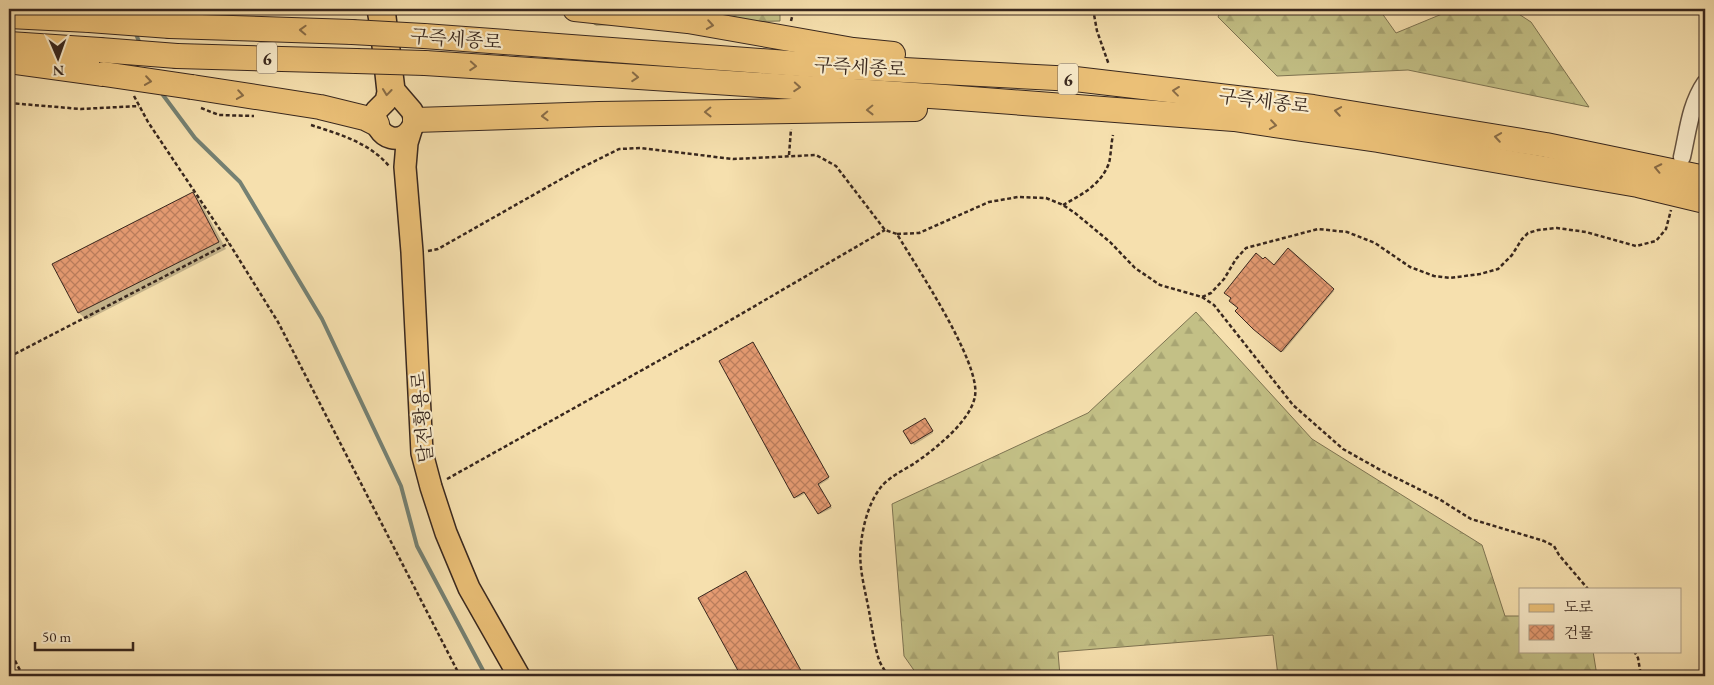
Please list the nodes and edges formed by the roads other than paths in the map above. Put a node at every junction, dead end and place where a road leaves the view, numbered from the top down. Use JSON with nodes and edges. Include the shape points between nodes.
{"nodes":[{"id":1,"x":378,"y":9,"type":"edge"},
{"id":2,"x":384,"y":9,"type":"edge"},
{"id":3,"x":575,"y":9,"type":"edge"},
{"id":4,"x":9,"y":16,"type":"edge"},
{"id":5,"x":9,"y":44,"type":"edge"},
{"id":6,"x":9,"y":61,"type":"edge"},
{"id":7,"x":1705,"y":83,"type":"edge"},
{"id":8,"x":1150,"y":88,"type":"junction"},
{"id":9,"x":1234,"y":119,"type":"junction"},
{"id":10,"x":413,"y":125,"type":"junction"},
{"id":11,"x":381,"y":130,"type":"junction"},
{"id":12,"x":1682,"y":157,"type":"dead end"},
{"id":13,"x":405,"y":167,"type":"junction"},
{"id":14,"x":1705,"y":178,"type":"edge"},
{"id":15,"x":1705,"y":201,"type":"edge"},
{"id":16,"x":519,"y":676,"type":"edge"}],
"edges":[{"from":1,"to":11,"type":"main road","one_way":true,"via":[[388,92],[386,100],[376,111]]},
{"from":2,"to":10,"type":"main road","via":[[394,90],[412,111]]},
{"from":3,"to":8,"type":"highway","one_way":true,"via":[[688,21],[853,50],[1027,65]]},
{"from":8,"to":4,"type":"highway","name":"구즉세종로","number":"6","one_way":true,"bridge":true,"via":[[1075,79],[818,65],[424,36]]},
{"from":5,"to":9,"type":"highway","name":"구즉세종로","number":"6","one_way":true,"bridge":true,"via":[[177,56],[424,63]]},
{"from":6,"to":11,"type":"highway","one_way":true,"bridge":true,"via":[[320,107],[365,118]]},
{"from":7,"to":12,"type":"street","via":[[1691,112]]},
{"from":14,"to":8,"type":"highway","name":"구즉세종로","number":"6","one_way":true,"via":[[1546,145],[1313,107]]},
{"from":9,"to":10,"type":"highway","one_way":true,"via":[[1128,121],[916,109],[600,114]]},
{"from":9,"to":15,"type":"highway","name":"구즉세종로","number":"6","one_way":true,"via":[[1638,185]]},
{"from":10,"to":11,"type":"main road","via":[[406,136],[400,138]]},
{"from":10,"to":13,"type":"main road","via":[[407,143]]},
{"from":11,"to":13,"type":"main road","via":[[397,145]]},
{"from":13,"to":16,"type":"main road","name":"달전황용로","via":[[422,453],[446,533],[470,588]]}]}
